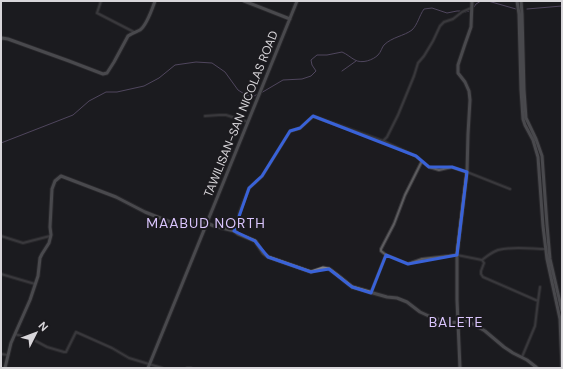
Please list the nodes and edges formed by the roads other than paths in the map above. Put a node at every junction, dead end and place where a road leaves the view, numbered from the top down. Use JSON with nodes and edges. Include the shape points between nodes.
{"nodes":[{"id":1,"x":101,"y":1,"type":"edge"},
{"id":2,"x":155,"y":1,"type":"edge"},
{"id":3,"x":244,"y":1,"type":"edge"},
{"id":4,"x":297,"y":1,"type":"edge"},
{"id":5,"x":472,"y":1,"type":"edge"},
{"id":6,"x":517,"y":1,"type":"edge"},
{"id":7,"x":521,"y":1,"type":"edge"},
{"id":8,"x":472,"y":8,"type":"junction"},
{"id":9,"x":520,"y":8,"type":"junction"},
{"id":10,"x":290,"y":19,"type":"junction"},
{"id":11,"x":134,"y":32,"type":"junction"},
{"id":12,"x":1,"y":39,"type":"edge"},
{"id":13,"x":205,"y":116,"type":"dead end"},
{"id":14,"x":248,"y":122,"type":"junction"},
{"id":15,"x":383,"y":141,"type":"junction"},
{"id":16,"x":422,"y":161,"type":"junction"},
{"id":17,"x":467,"y":172,"type":"junction"},
{"id":18,"x":510,"y":189,"type":"dead end"},
{"id":19,"x":207,"y":223,"type":"junction"},
{"id":20,"x":234,"y":231,"type":"junction"},
{"id":21,"x":51,"y":235,"type":"junction"},
{"id":22,"x":1,"y":236,"type":"edge"},
{"id":23,"x":547,"y":249,"type":"junction"},
{"id":24,"x":386,"y":255,"type":"junction"},
{"id":25,"x":458,"y":255,"type":"junction"},
{"id":26,"x":482,"y":260,"type":"junction"},
{"id":27,"x":1,"y":274,"type":"edge"},
{"id":28,"x":35,"y":284,"type":"junction"},
{"id":29,"x":540,"y":287,"type":"dead end"},
{"id":30,"x":371,"y":292,"type":"junction"},
{"id":31,"x":557,"y":297,"type":"junction"},
{"id":32,"x":538,"y":301,"type":"junction"},
{"id":33,"x":562,"y":312,"type":"edge"},
{"id":34,"x":458,"y":322,"type":"junction"},
{"id":35,"x":15,"y":334,"type":"junction"},
{"id":36,"x":1,"y":354,"type":"edge"},
{"id":37,"x":8,"y":356,"type":"junction"},
{"id":38,"x":522,"y":358,"type":"junction"},
{"id":39,"x":149,"y":366,"type":"edge"},
{"id":40,"x":5,"y":368,"type":"edge"},
{"id":41,"x":162,"y":368,"type":"edge"},
{"id":42,"x":187,"y":368,"type":"edge"},
{"id":43,"x":191,"y":368,"type":"edge"},
{"id":44,"x":460,"y":368,"type":"edge"},
{"id":45,"x":537,"y":368,"type":"edge"},
{"id":46,"x":562,"y":368,"type":"edge"}],
"edges":[{"from":1,"to":11,"type":"street","via":[[97,13]]},
{"from":2,"to":11,"type":"street","via":[[144,26]]},
{"from":3,"to":10,"type":"street"},
{"from":4,"to":10,"type":"street","name":"TAWILISAN-SAN NICOLAS ROAD"},
{"from":5,"to":8,"type":"street"},
{"from":6,"to":9,"type":"street"},
{"from":7,"to":9,"type":"street"},
{"from":8,"to":15,"type":"street","via":[[440,26],[418,63],[398,115]]},
{"from":8,"to":17,"type":"street","via":[[471,26],[458,65],[458,73],[469,91],[470,100]]},
{"from":9,"to":23,"type":"street","via":[[523,119],[538,157]]},
{"from":10,"to":14,"type":"street","name":"TAWILISAN-SAN NICOLAS ROAD"},
{"from":11,"to":12,"type":"street","via":[[128,36],[105,74],[8,39]]},
{"from":13,"to":14,"type":"street","via":[[226,115]]},
{"from":14,"to":19,"type":"street","name":"TAWILISAN-SAN NICOLAS ROAD"},
{"from":15,"to":16,"type":"street"},
{"from":15,"to":20,"type":"street","via":[[313,116],[300,128],[290,131],[262,176],[249,188]]},
{"from":16,"to":17,"type":"street","via":[[429,167],[439,170],[452,167]]},
{"from":16,"to":24,"type":"street","via":[[381,249]]},
{"from":17,"to":18,"type":"street"},
{"from":17,"to":25,"type":"street"},
{"from":19,"to":20,"type":"street"},
{"from":19,"to":21,"type":"street","via":[[194,221],[183,227],[62,176],[55,181],[52,189]]},
{"from":19,"to":39,"type":"street","name":"TAWILISAN-SAN NICOLAS ROAD"},
{"from":20,"to":30,"type":"street","via":[[255,242],[268,256],[311,272],[329,269],[352,287]]},
{"from":21,"to":22,"type":"street","via":[[24,243]]},
{"from":21,"to":28,"type":"street","via":[[40,258]]},
{"from":23,"to":26,"type":"street","via":[[499,249]]},
{"from":23,"to":31,"type":"street","via":[[548,269]]},
{"from":24,"to":25,"type":"street","via":[[408,264],[422,259]]},
{"from":24,"to":30,"type":"street"},
{"from":25,"to":26,"type":"street"},
{"from":25,"to":34,"type":"street"},
{"from":26,"to":32,"type":"street","via":[[483,277]]},
{"from":27,"to":28,"type":"street"},
{"from":28,"to":35,"type":"street"},
{"from":29,"to":32,"type":"street"},
{"from":30,"to":34,"type":"street","via":[[397,298],[431,317],[450,323]]},
{"from":31,"to":33,"type":"street"},
{"from":31,"to":46,"type":"street"},
{"from":32,"to":38,"type":"street","via":[[535,326]]},
{"from":34,"to":38,"type":"street","via":[[466,321],[475,325]]},
{"from":34,"to":44,"type":"street"},
{"from":35,"to":37,"type":"street"},
{"from":35,"to":39,"type":"street","via":[[66,352],[76,332]]},
{"from":36,"to":37,"type":"street"},
{"from":37,"to":40,"type":"street"},
{"from":38,"to":45,"type":"street"},
{"from":39,"to":41,"type":"street"},
{"from":42,"to":43,"type":"street"}]}
